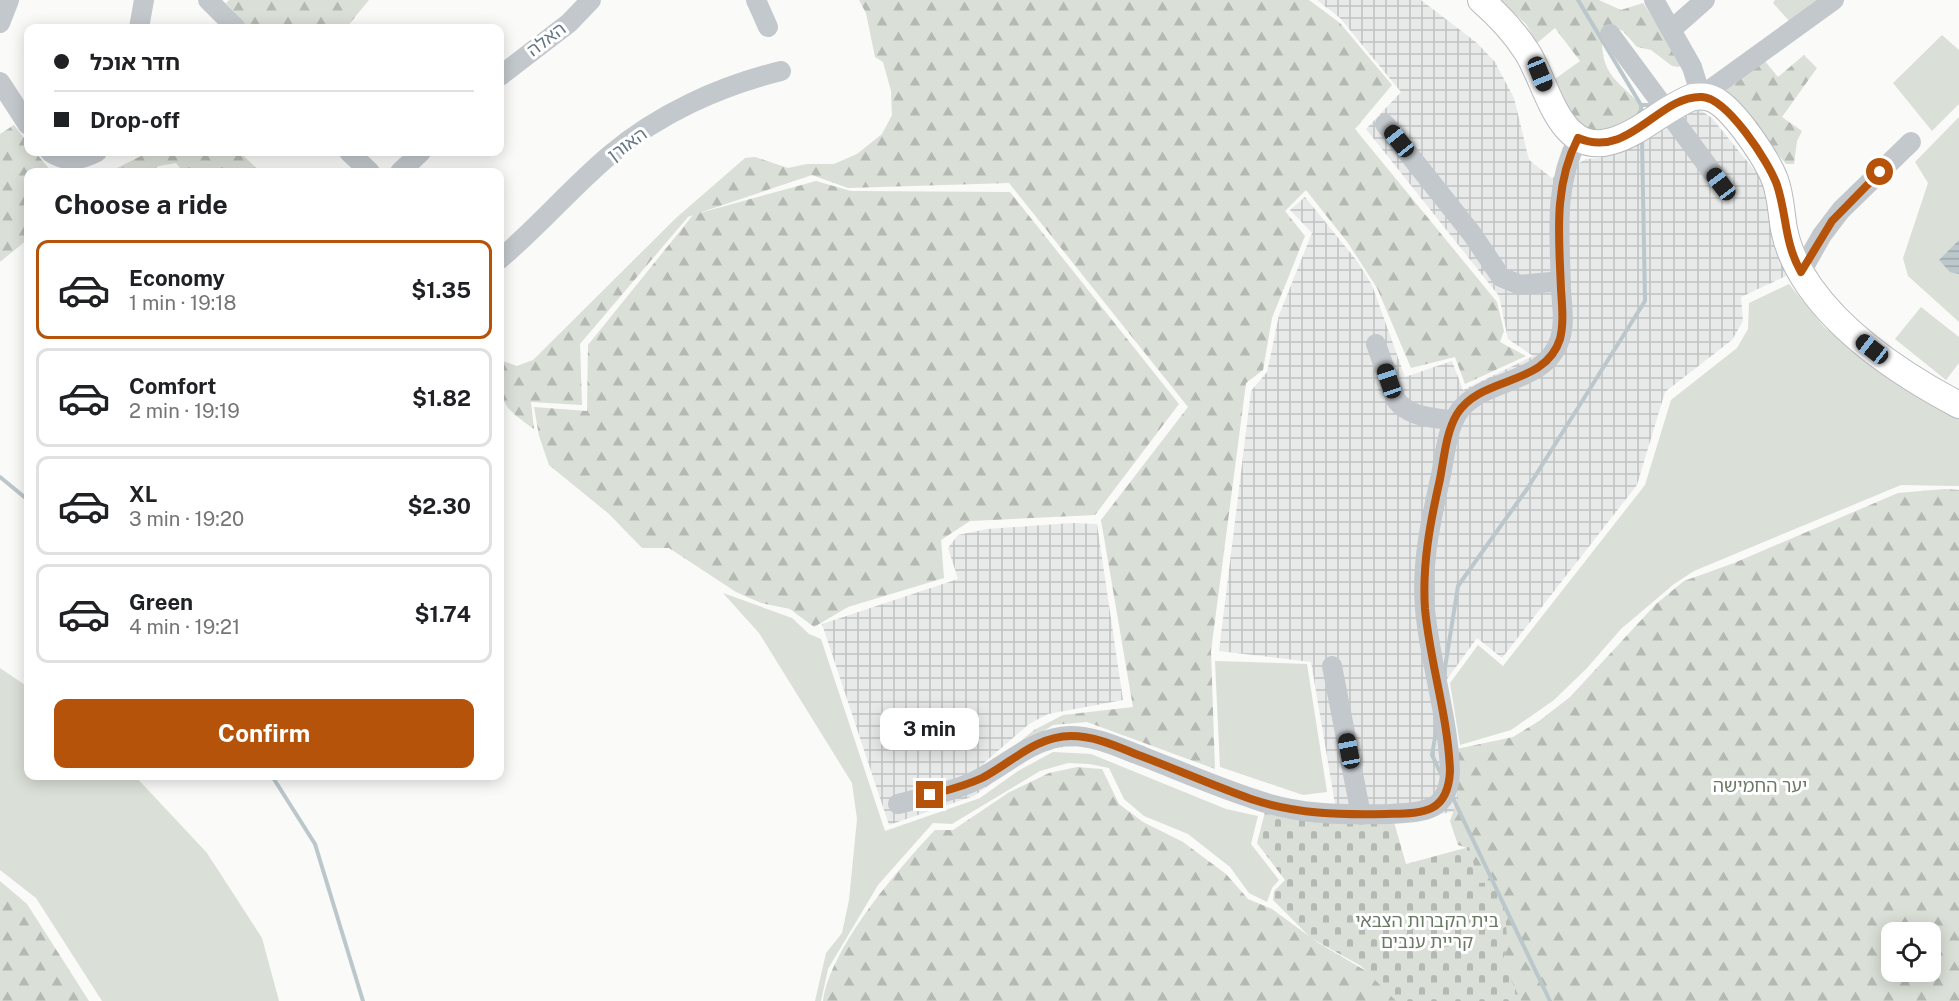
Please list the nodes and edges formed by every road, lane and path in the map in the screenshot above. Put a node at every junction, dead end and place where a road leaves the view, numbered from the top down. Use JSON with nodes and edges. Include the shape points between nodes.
{"nodes":[{"id":1,"x":9,"y":0,"type":"edge"},
{"id":2,"x":144,"y":0,"type":"edge"},
{"id":3,"x":208,"y":0,"type":"edge"},
{"id":4,"x":591,"y":0,"type":"edge"},
{"id":5,"x":756,"y":0,"type":"edge"},
{"id":6,"x":1481,"y":0,"type":"edge"},
{"id":7,"x":1654,"y":0,"type":"edge"},
{"id":8,"x":1705,"y":0,"type":"edge"},
{"id":9,"x":1834,"y":0,"type":"edge"},
{"id":10,"x":0,"y":23,"type":"edge"},
{"id":11,"x":140,"y":24,"type":"edge"},
{"id":12,"x":232,"y":24,"type":"edge"},
{"id":13,"x":768,"y":27,"type":"dead end"},
{"id":14,"x":1671,"y":30,"type":"junction"},
{"id":15,"x":1610,"y":34,"type":"dead end"},
{"id":16,"x":781,"y":71,"type":"dead end"},
{"id":17,"x":504,"y":73,"type":"edge"},
{"id":18,"x":0,"y":82,"type":"edge"},
{"id":19,"x":1701,"y":96,"type":"junction"},
{"id":20,"x":1667,"y":111,"type":"junction"},
{"id":21,"x":24,"y":119,"type":"edge"},
{"id":22,"x":1384,"y":124,"type":"dead end"},
{"id":23,"x":1578,"y":138,"type":"junction"},
{"id":24,"x":1911,"y":142,"type":"dead end"},
{"id":25,"x":61,"y":156,"type":"edge"},
{"id":26,"x":89,"y":156,"type":"edge"},
{"id":27,"x":354,"y":156,"type":"edge"},
{"id":28,"x":417,"y":156,"type":"edge"},
{"id":29,"x":366,"y":168,"type":"edge"},
{"id":30,"x":404,"y":168,"type":"edge"},
{"id":31,"x":1721,"y":184,"type":"dead end"},
{"id":32,"x":504,"y":255,"type":"edge"},
{"id":33,"x":1801,"y":272,"type":"junction"},
{"id":34,"x":1561,"y":280,"type":"junction"},
{"id":35,"x":1376,"y":344,"type":"dead end"},
{"id":36,"x":1956,"y":396,"type":"edge"},
{"id":37,"x":1454,"y":421,"type":"junction"},
{"id":38,"x":1332,"y":666,"type":"dead end"},
{"id":39,"x":898,"y":804,"type":"dead end"},
{"id":40,"x":1361,"y":815,"type":"junction"}],
"edges":[{"from":1,"to":10,"type":"street"},
{"from":2,"to":11,"type":"street"},
{"from":3,"to":12,"type":"street"},
{"from":4,"to":17,"type":"street","name":"האלה","via":[[569,23]]},
{"from":5,"to":13,"type":"street"},
{"from":6,"to":23,"type":"main road","via":[[1525,49],[1562,124]]},
{"from":7,"to":14,"type":"street"},
{"from":8,"to":14,"type":"street"},
{"from":9,"to":19,"type":"street"},
{"from":14,"to":19,"type":"street","via":[[1692,67]]},
{"from":15,"to":20,"type":"street"},
{"from":16,"to":32,"type":"street","name":"האורן","via":[[714,93],[639,134],[607,158]]},
{"from":18,"to":21,"type":"street"},
{"from":19,"to":20,"type":"main road"},
{"from":19,"to":33,"type":"main road","via":[[1725,108],[1769,167],[1778,189],[1788,243]]},
{"from":20,"to":23,"type":"main road","via":[[1613,141],[1595,144]]},
{"from":20,"to":31,"type":"street"},
{"from":22,"to":34,"type":"street","via":[[1472,234],[1501,277],[1520,285]]},
{"from":23,"to":34,"type":"street","via":[[1560,195]]},
{"from":24,"to":33,"type":"street","via":[[1841,210]]},
{"from":25,"to":26,"type":"street","via":[[72,160]]},
{"from":27,"to":29,"type":"street"},
{"from":28,"to":30,"type":"street"},
{"from":33,"to":36,"type":"main road","via":[[1823,304],[1848,330],[1898,368]]},
{"from":34,"to":37,"type":"street","via":[[1562,330],[1550,357],[1531,372],[1474,397]]},
{"from":35,"to":37,"type":"street","via":[[1401,407],[1414,414]]},
{"from":37,"to":40,"type":"street","via":[[1429,528],[1424,581],[1426,618],[1450,763],[1449,785],[1439,803],[1427,811]]},
{"from":38,"to":40,"type":"street"},
{"from":39,"to":40,"type":"street","via":[[966,785],[1033,746],[1071,736],[1105,742],[1278,807],[1324,815]]}]}
